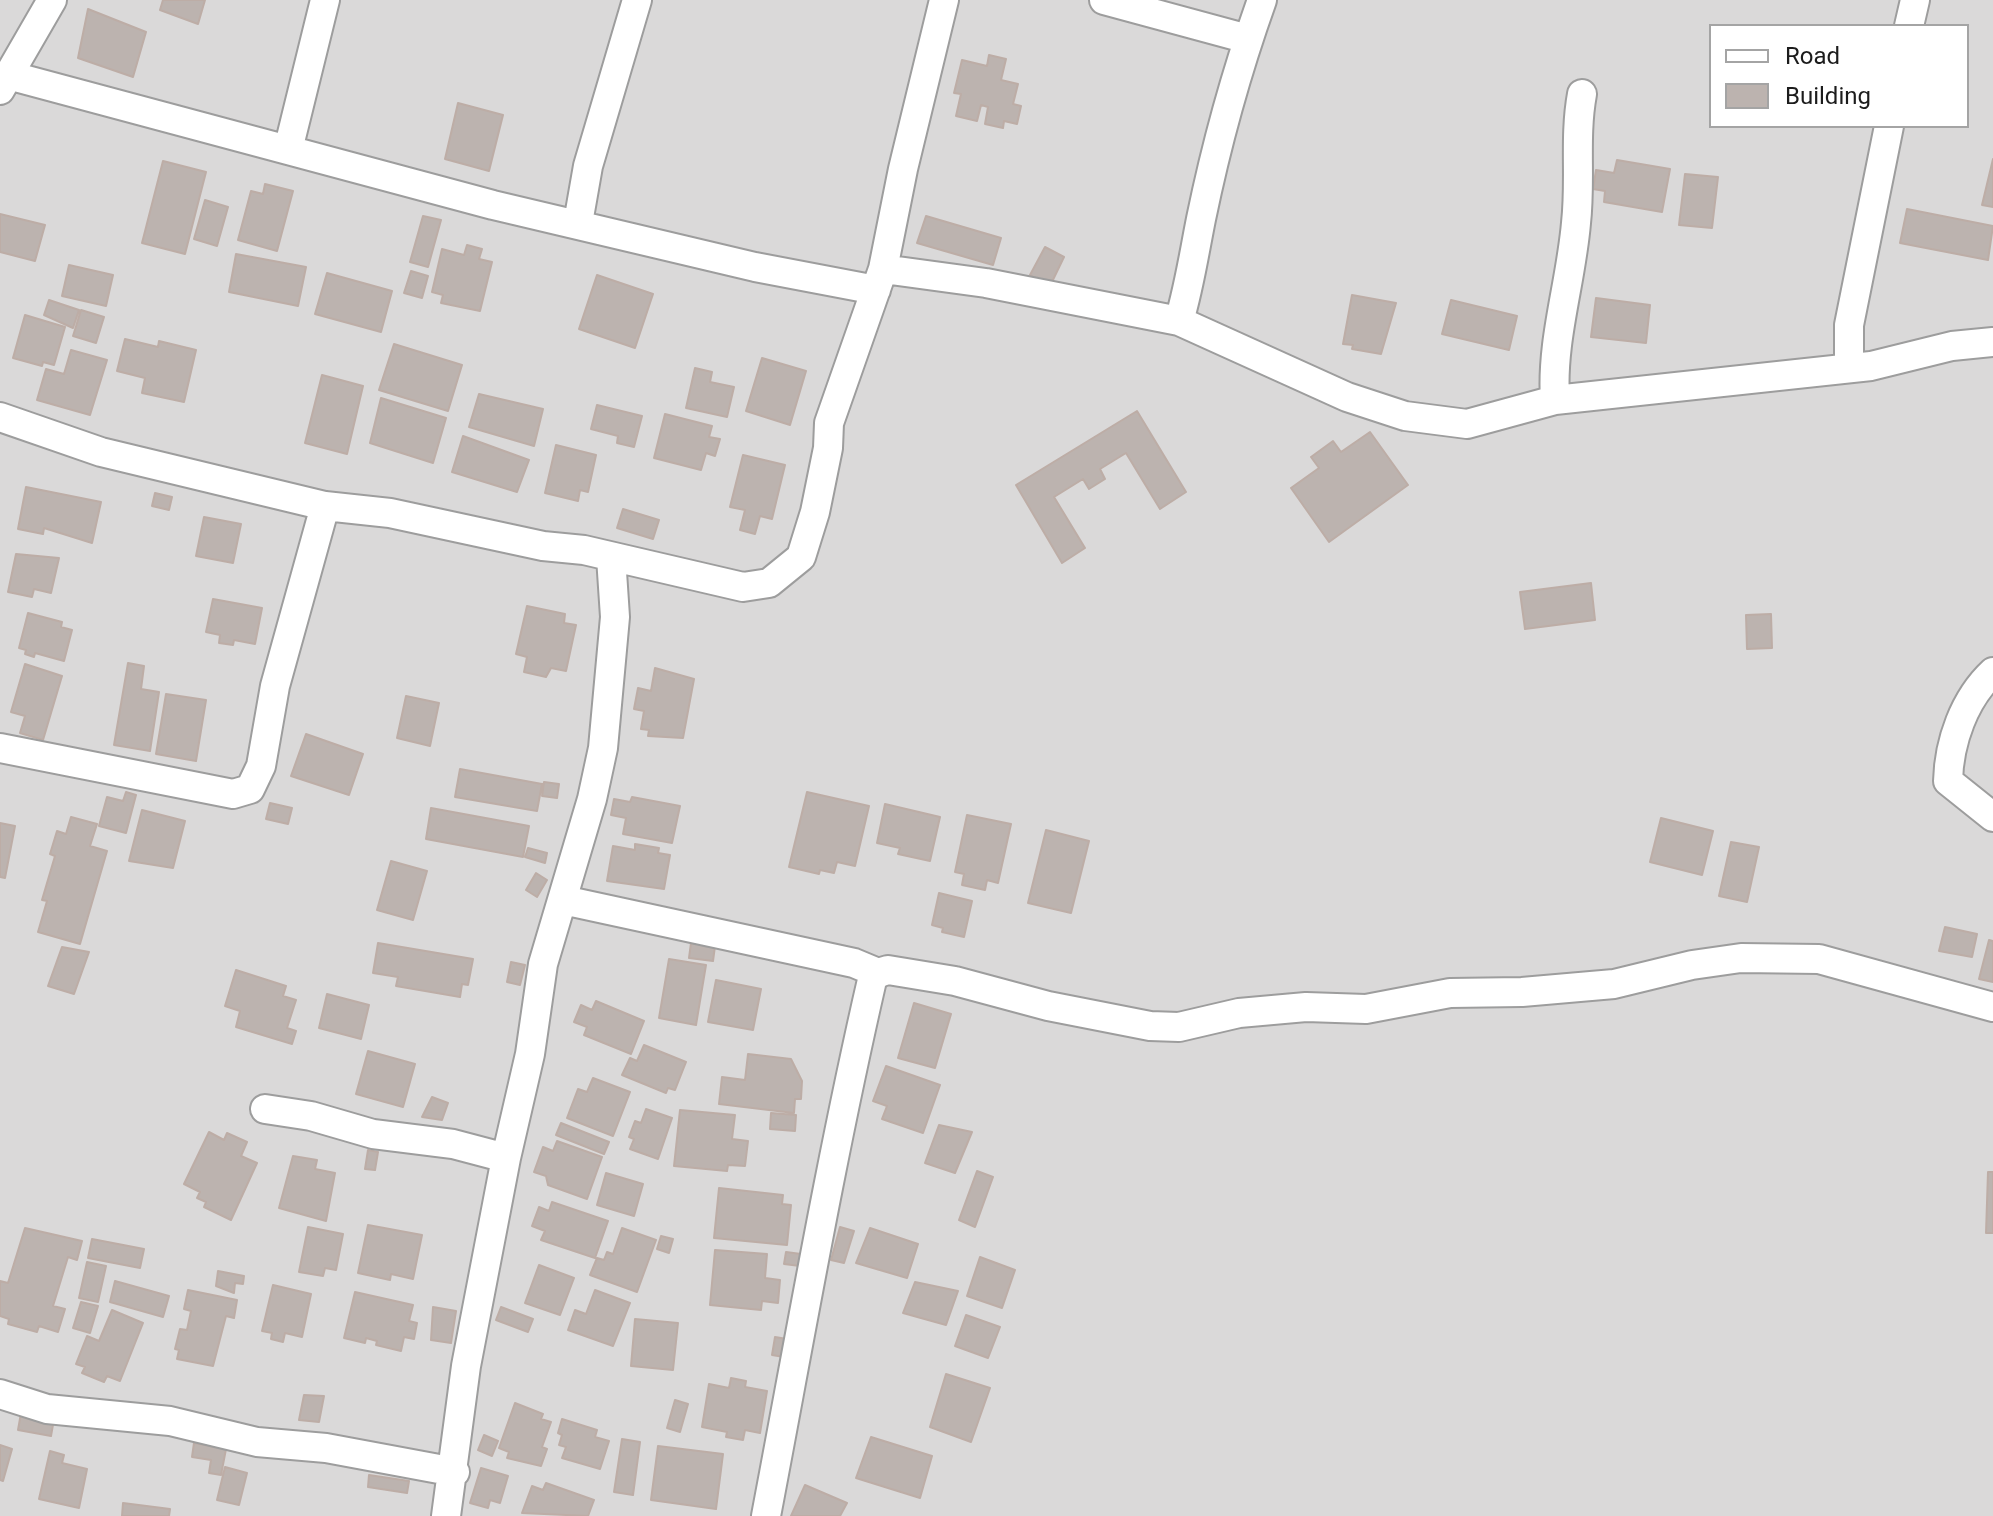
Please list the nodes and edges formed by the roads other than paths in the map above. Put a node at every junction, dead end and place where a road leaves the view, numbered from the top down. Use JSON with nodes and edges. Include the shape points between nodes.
{"nodes":[{"id":1,"x":52,"y":0,"type":"edge"},
{"id":2,"x":325,"y":0,"type":"edge"},
{"id":3,"x":637,"y":0,"type":"edge"},
{"id":4,"x":944,"y":0,"type":"edge"},
{"id":5,"x":1104,"y":0,"type":"edge"},
{"id":6,"x":1262,"y":0,"type":"edge"},
{"id":7,"x":1915,"y":0,"type":"edge"},
{"id":8,"x":1909,"y":24,"type":"edge"},
{"id":9,"x":1248,"y":39,"type":"junction"},
{"id":10,"x":4,"y":83,"type":"edge"},
{"id":11,"x":1582,"y":94,"type":"dead end"},
{"id":12,"x":1889,"y":128,"type":"edge"},
{"id":13,"x":288,"y":150,"type":"junction"},
{"id":14,"x":578,"y":223,"type":"junction"},
{"id":15,"x":880,"y":280,"type":"junction"},
{"id":16,"x":1179,"y":321,"type":"junction"},
{"id":17,"x":1993,"y":342,"type":"edge"},
{"id":18,"x":1849,"y":367,"type":"junction"},
{"id":19,"x":1555,"y":400,"type":"junction"},
{"id":20,"x":0,"y":417,"type":"edge"},
{"id":21,"x":325,"y":506,"type":"junction"},
{"id":22,"x":611,"y":557,"type":"junction"},
{"id":23,"x":1993,"y":672,"type":"edge"},
{"id":24,"x":0,"y":748,"type":"edge"},
{"id":25,"x":1993,"y":817,"type":"edge"},
{"id":26,"x":563,"y":900,"type":"junction"},
{"id":27,"x":878,"y":973,"type":"junction"},
{"id":28,"x":1993,"y":1007,"type":"edge"},
{"id":29,"x":265,"y":1109,"type":"dead end"},
{"id":30,"x":506,"y":1158,"type":"junction"},
{"id":31,"x":0,"y":1394,"type":"edge"},
{"id":32,"x":455,"y":1472,"type":"junction"},
{"id":33,"x":446,"y":1516,"type":"edge"},
{"id":34,"x":766,"y":1516,"type":"edge"}],
"edges":[{"from":1,"to":10,"type":"street"},
{"from":2,"to":13,"type":"street"},
{"from":3,"to":14,"type":"street","via":[[608,87]]},
{"from":4,"to":15,"type":"street"},
{"from":5,"to":9,"type":"street"},
{"from":6,"to":9,"type":"street"},
{"from":7,"to":8,"type":"street"},
{"from":9,"to":16,"type":"street"},
{"from":10,"to":13,"type":"street"},
{"from":11,"to":19,"type":"street","via":[[1575,147],[1579,196],[1553,369]]},
{"from":12,"to":18,"type":"street","via":[[1849,325]]},
{"from":13,"to":14,"type":"street"},
{"from":14,"to":15,"type":"street","via":[[755,267]]},
{"from":15,"to":16,"type":"street","via":[[986,283]]},
{"from":15,"to":22,"type":"street","via":[[829,423],[820,487],[801,557],[769,583],[743,587]]},
{"from":16,"to":19,"type":"street","via":[[1347,397],[1405,416],[1467,424]]},
{"from":17,"to":18,"type":"street"},
{"from":18,"to":19,"type":"street"},
{"from":20,"to":21,"type":"street","via":[[101,452]]},
{"from":21,"to":22,"type":"street","via":[[390,513]]},
{"from":21,"to":24,"type":"street","via":[[275,686],[261,766],[250,789],[233,794]]},
{"from":22,"to":26,"type":"street","via":[[615,617],[603,748]]},
{"from":23,"to":25,"type":"street","via":[[1967,708],[1949,750],[1948,781]]},
{"from":26,"to":27,"type":"street","via":[[854,963]]},
{"from":26,"to":30,"type":"street","via":[[543,964],[530,1054]]},
{"from":27,"to":28,"type":"street","via":[[888,970],[955,981],[1048,1006],[1179,1027],[1239,1013],[1366,1009],[1450,993],[1614,984],[1741,958],[1819,959]]},
{"from":27,"to":34,"type":"street","via":[[815,1241]]},
{"from":29,"to":30,"type":"street"},
{"from":30,"to":32,"type":"street","via":[[466,1366]]},
{"from":31,"to":32,"type":"street","via":[[47,1409],[170,1421],[257,1442]]},
{"from":32,"to":33,"type":"street"}]}
